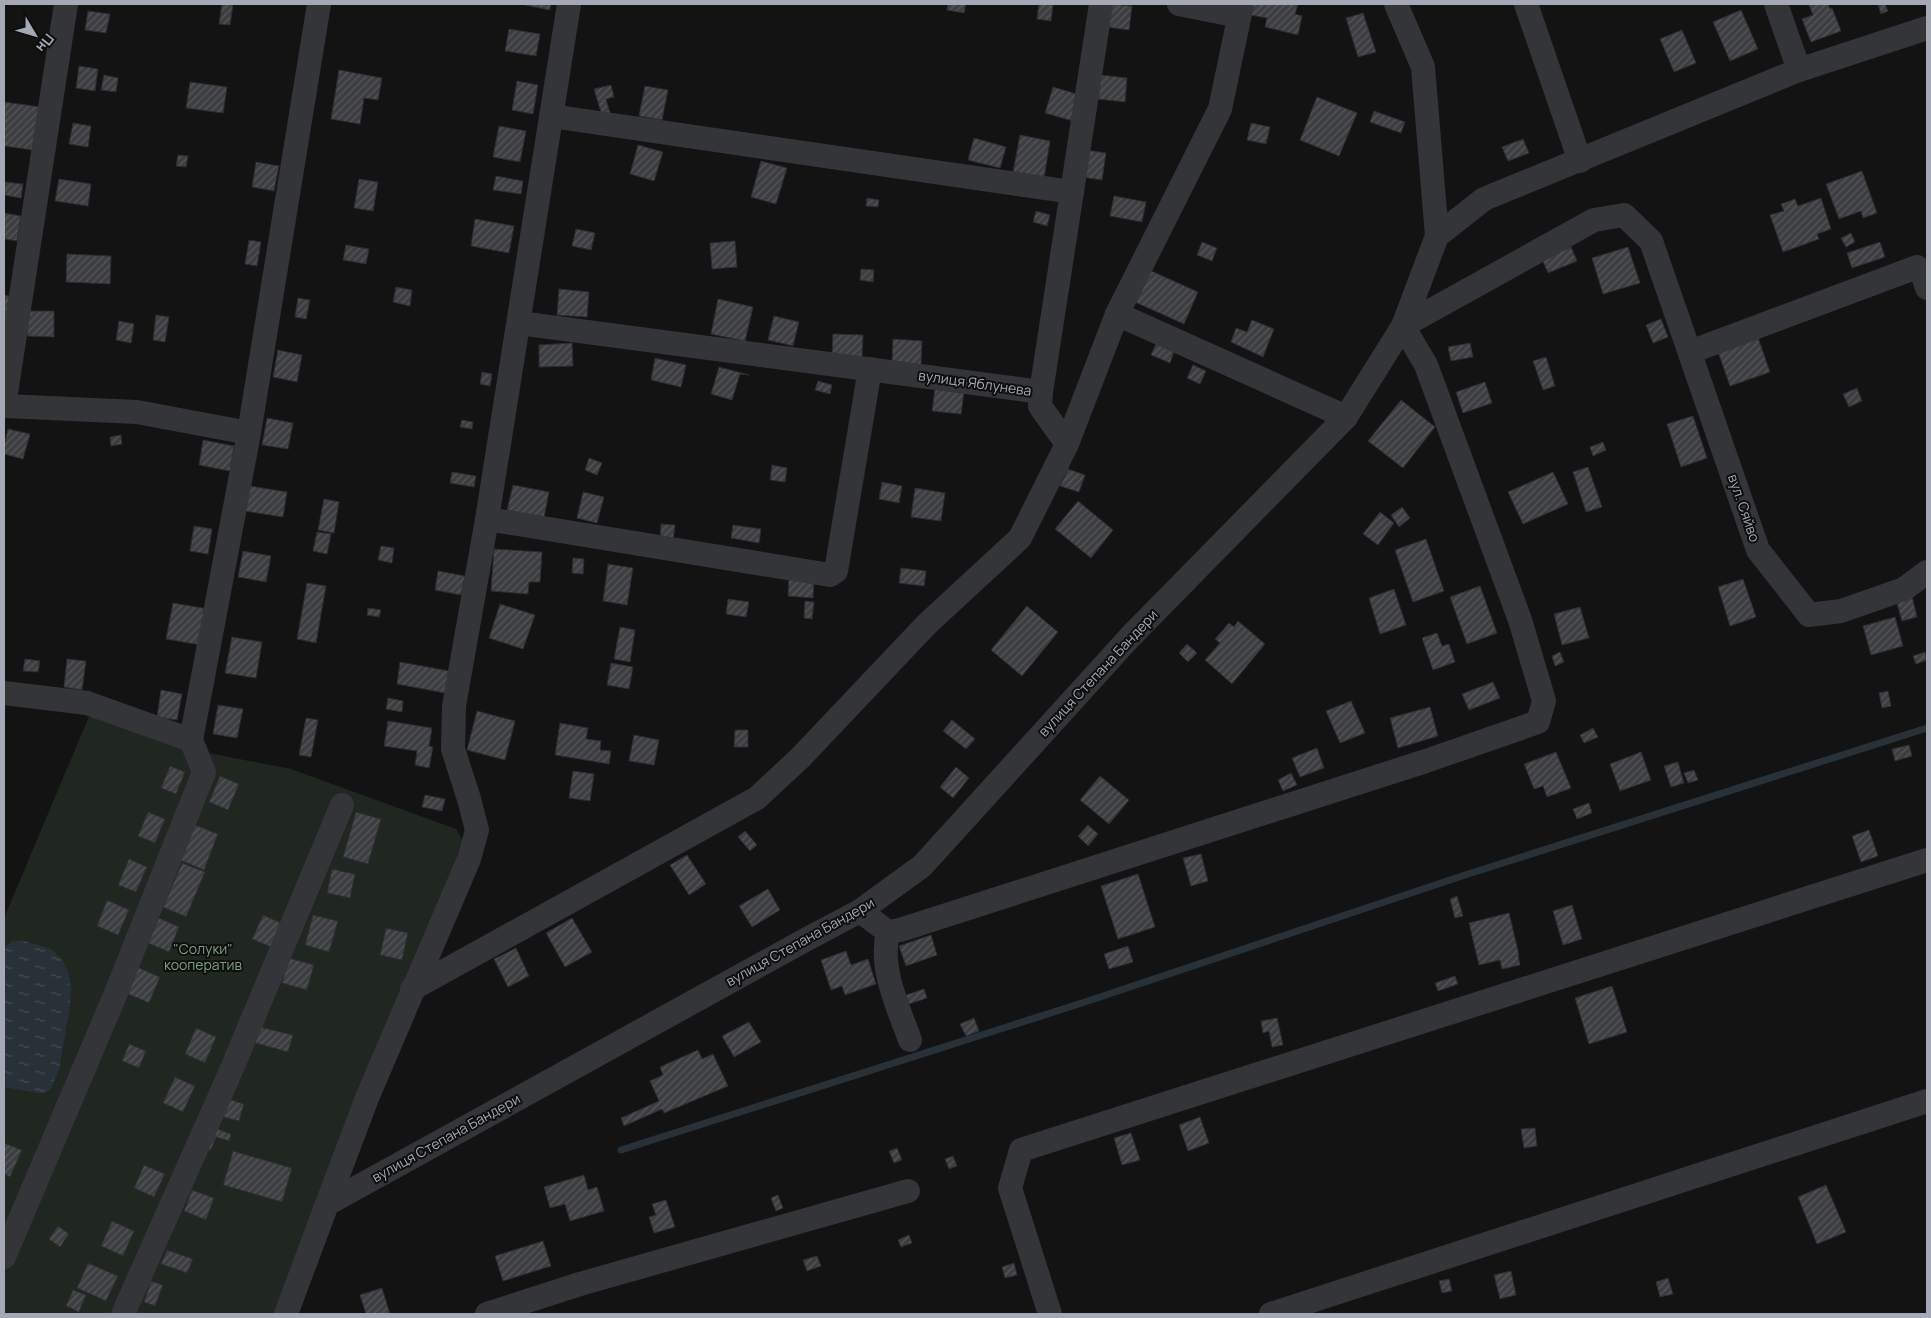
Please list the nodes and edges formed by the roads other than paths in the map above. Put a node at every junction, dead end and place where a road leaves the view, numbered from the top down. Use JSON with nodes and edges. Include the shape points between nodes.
{"nodes":[{"id":1,"x":66,"y":4,"type":"edge"},
{"id":2,"x":320,"y":4,"type":"edge"},
{"id":3,"x":569,"y":4,"type":"edge"},
{"id":4,"x":1101,"y":4,"type":"edge"},
{"id":5,"x":1179,"y":4,"type":"edge"},
{"id":6,"x":1396,"y":4,"type":"edge"},
{"id":7,"x":1526,"y":4,"type":"edge"},
{"id":8,"x":1776,"y":4,"type":"edge"},
{"id":9,"x":1240,"y":10,"type":"edge"},
{"id":10,"x":1927,"y":28,"type":"edge"},
{"id":11,"x":1799,"y":70,"type":"junction"},
{"id":12,"x":551,"y":116,"type":"junction"},
{"id":13,"x":1580,"y":161,"type":"junction"},
{"id":14,"x":1072,"y":192,"type":"junction"},
{"id":15,"x":1437,"y":236,"type":"junction"},
{"id":16,"x":1927,"y":288,"type":"edge"},
{"id":17,"x":1117,"y":314,"type":"junction"},
{"id":18,"x":519,"y":323,"type":"junction"},
{"id":19,"x":1403,"y":326,"type":"junction"},
{"id":20,"x":1690,"y":352,"type":"junction"},
{"id":21,"x":870,"y":369,"type":"junction"},
{"id":22,"x":1041,"y":392,"type":"junction"},
{"id":23,"x":4,"y":406,"type":"edge"},
{"id":24,"x":1346,"y":417,"type":"junction"},
{"id":25,"x":248,"y":433,"type":"junction"},
{"id":26,"x":1067,"y":444,"type":"junction"},
{"id":27,"x":487,"y":520,"type":"junction"},
{"id":28,"x":1927,"y":572,"type":"edge"},
{"id":29,"x":4,"y":693,"type":"edge"},
{"id":30,"x":191,"y":740,"type":"junction"},
{"id":31,"x":342,"y":805,"type":"dead end"},
{"id":32,"x":1927,"y":860,"type":"edge"},
{"id":33,"x":860,"y":911,"type":"junction"},
{"id":34,"x":888,"y":932,"type":"junction"},
{"id":35,"x":412,"y":988,"type":"junction"},
{"id":36,"x":910,"y":1040,"type":"dead end"},
{"id":37,"x":1927,"y":1101,"type":"edge"},
{"id":38,"x":908,"y":1191,"type":"dead end"},
{"id":39,"x":327,"y":1204,"type":"junction"},
{"id":40,"x":4,"y":1257,"type":"edge"},
{"id":41,"x":123,"y":1314,"type":"edge"},
{"id":42,"x":286,"y":1314,"type":"edge"},
{"id":43,"x":487,"y":1314,"type":"edge"},
{"id":44,"x":1050,"y":1314,"type":"edge"},
{"id":45,"x":1271,"y":1314,"type":"edge"}],
"edges":[{"from":1,"to":23,"type":"street"},
{"from":2,"to":25,"type":"street"},
{"from":3,"to":12,"type":"street"},
{"from":4,"to":14,"type":"street","name":"вулиця Яблунева"},
{"from":5,"to":9,"type":"street"},
{"from":6,"to":15,"type":"street","via":[[1423,67]]},
{"from":7,"to":13,"type":"street"},
{"from":8,"to":11,"type":"street"},
{"from":9,"to":17,"type":"street","via":[[1220,109]]},
{"from":10,"to":11,"type":"street"},
{"from":11,"to":13,"type":"street"},
{"from":12,"to":14,"type":"street"},
{"from":12,"to":18,"type":"street"},
{"from":13,"to":15,"type":"street","via":[[1484,199]]},
{"from":14,"to":22,"type":"street","name":"вулиця Яблунева"},
{"from":15,"to":19,"type":"street","name":"вулиця Степана Бандери"},
{"from":16,"to":20,"type":"street","via":[[1917,267]]},
{"from":17,"to":24,"type":"street"},
{"from":17,"to":26,"type":"street"},
{"from":18,"to":21,"type":"street","name":"вулиця Яблунева"},
{"from":18,"to":27,"type":"street"},
{"from":19,"to":20,"type":"street","name":"вул. Сяйво","via":[[1594,220],[1624,214],[1651,241]]},
{"from":19,"to":24,"type":"street","name":"вулиця Степана Бандери"},
{"from":19,"to":34,"type":"street","via":[[1426,365],[1520,620],[1544,700],[1538,722],[943,918]]},
{"from":20,"to":28,"type":"street","name":"вул. Сяйво","via":[[1758,550],[1809,615],[1841,611],[1904,589]]},
{"from":21,"to":22,"type":"street","name":"вулиця Яблунева"},
{"from":21,"to":27,"type":"street","via":[[836,570],[830,575]]},
{"from":22,"to":26,"type":"street","via":[[1040,406]]},
{"from":23,"to":25,"type":"street","via":[[137,412]]},
{"from":24,"to":33,"type":"street","name":"вулиця Степана Бандери","via":[[1130,637],[922,866]]},
{"from":25,"to":30,"type":"street"},
{"from":26,"to":35,"type":"street","via":[[1020,538],[927,624],[800,758],[757,798]]},
{"from":27,"to":35,"type":"street","via":[[454,706],[452,749],[477,830],[469,859]]},
{"from":29,"to":30,"type":"street","via":[[87,703]]},
{"from":30,"to":40,"type":"street","via":[[204,772],[116,993]]},
{"from":31,"to":41,"type":"street","via":[[230,1073]]},
{"from":32,"to":44,"type":"street","via":[[1020,1150],[1010,1188]]},
{"from":33,"to":34,"type":"street"},
{"from":33,"to":39,"type":"street","name":"вулиця Степана Бандери"},
{"from":34,"to":36,"type":"street","via":[[884,944],[889,980]]},
{"from":35,"to":39,"type":"street"},
{"from":37,"to":45,"type":"street"},
{"from":38,"to":43,"type":"street"},
{"from":39,"to":42,"type":"street"}]}
